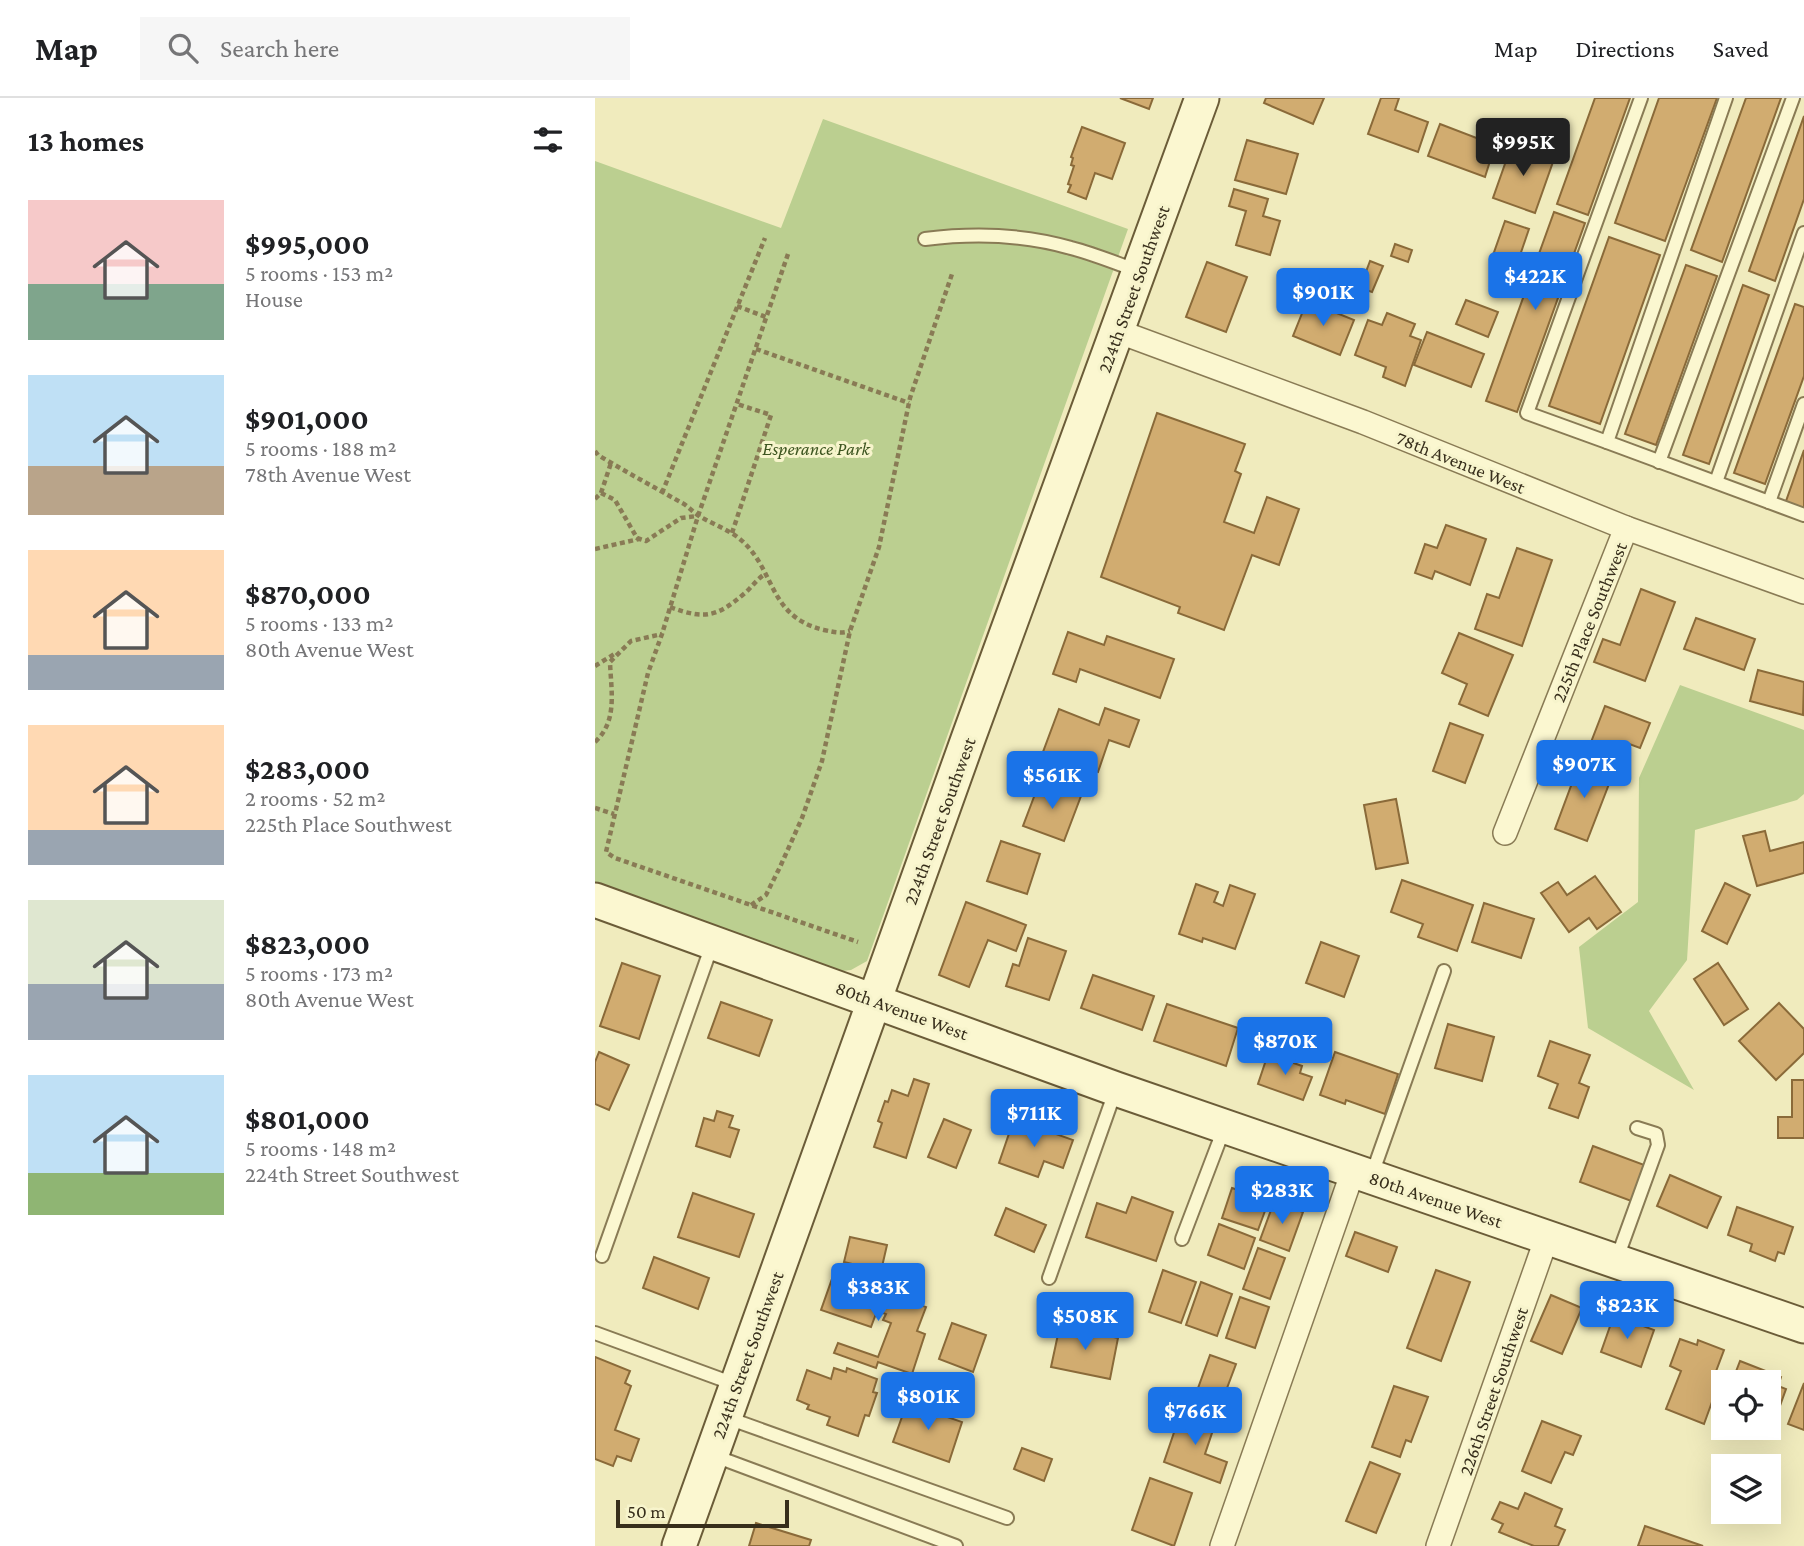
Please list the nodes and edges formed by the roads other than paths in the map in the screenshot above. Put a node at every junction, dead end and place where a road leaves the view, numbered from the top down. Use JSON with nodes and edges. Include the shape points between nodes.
{"nodes":[{"id":1,"x":1202,"y":98,"type":"edge"},
{"id":2,"x":1641,"y":98,"type":"edge"},
{"id":3,"x":1726,"y":98,"type":"edge"},
{"id":4,"x":1793,"y":98,"type":"edge"},
{"id":5,"x":1804,"y":233,"type":"edge"},
{"id":6,"x":925,"y":239,"type":"dead end"},
{"id":7,"x":1138,"y":271,"type":"junction"},
{"id":8,"x":1117,"y":331,"type":"junction"},
{"id":9,"x":1804,"y":404,"type":"edge"},
{"id":10,"x":1607,"y":442,"type":"junction"},
{"id":11,"x":1659,"y":462,"type":"junction"},
{"id":12,"x":1716,"y":482,"type":"junction"},
{"id":13,"x":1769,"y":502,"type":"junction"},
{"id":14,"x":1804,"y":514,"type":"edge"},
{"id":15,"x":1626,"y":528,"type":"junction"},
{"id":16,"x":1804,"y":592,"type":"edge"},
{"id":17,"x":1505,"y":833,"type":"dead end"},
{"id":18,"x":595,"y":900,"type":"edge"},
{"id":19,"x":713,"y":941,"type":"junction"},
{"id":20,"x":1444,"y":971,"type":"dead end"},
{"id":21,"x":875,"y":1000,"type":"junction"},
{"id":22,"x":1116,"y":1088,"type":"junction"},
{"id":23,"x":1225,"y":1126,"type":"junction"},
{"id":24,"x":1637,"y":1128,"type":"dead end"},
{"id":25,"x":1361,"y":1174,"type":"junction"},
{"id":26,"x":1547,"y":1237,"type":"junction"},
{"id":27,"x":1182,"y":1239,"type":"dead end"},
{"id":28,"x":602,"y":1256,"type":"dead end"},
{"id":29,"x":1616,"y":1261,"type":"junction"},
{"id":30,"x":1049,"y":1278,"type":"dead end"},
{"id":31,"x":1804,"y":1326,"type":"edge"},
{"id":32,"x":595,"y":1332,"type":"edge"},
{"id":33,"x":737,"y":1385,"type":"junction"},
{"id":34,"x":725,"y":1417,"type":"junction"},
{"id":35,"x":712,"y":1455,"type":"junction"},
{"id":36,"x":1007,"y":1518,"type":"dead end"},
{"id":37,"x":679,"y":1546,"type":"edge"},
{"id":38,"x":956,"y":1546,"type":"edge"},
{"id":39,"x":1222,"y":1546,"type":"edge"},
{"id":40,"x":1438,"y":1546,"type":"edge"}],
"edges":[{"from":1,"to":7,"type":"street","name":"224th Street Southwest"},
{"from":2,"to":10,"type":"lane","via":[[1527,413]]},
{"from":3,"to":10,"type":"lane"},
{"from":4,"to":11,"type":"lane"},
{"from":5,"to":12,"type":"lane"},
{"from":6,"to":7,"type":"lane","via":[[1000,235],[1069,247]]},
{"from":7,"to":8,"type":"street","name":"224th Street Southwest"},
{"from":8,"to":15,"type":"street","name":"78th Avenue West","via":[[1363,422]]},
{"from":8,"to":21,"type":"street","name":"224th Street Southwest"},
{"from":9,"to":13,"type":"lane"},
{"from":10,"to":11,"type":"lane"},
{"from":11,"to":12,"type":"lane"},
{"from":12,"to":13,"type":"lane"},
{"from":13,"to":14,"type":"lane"},
{"from":15,"to":16,"type":"street","name":"78th Avenue West"},
{"from":15,"to":17,"type":"street","name":"225th Place Southwest"},
{"from":18,"to":19,"type":"street","name":"80th Avenue West"},
{"from":19,"to":21,"type":"street","name":"80th Avenue West"},
{"from":19,"to":28,"type":"lane"},
{"from":20,"to":25,"type":"lane"},
{"from":21,"to":22,"type":"street","name":"80th Avenue West"},
{"from":21,"to":33,"type":"street","name":"224th Street Southwest"},
{"from":22,"to":23,"type":"street","name":"80th Avenue West"},
{"from":22,"to":30,"type":"lane"},
{"from":23,"to":25,"type":"street","name":"80th Avenue West"},
{"from":23,"to":27,"type":"lane"},
{"from":24,"to":29,"type":"lane","via":[[1656,1134],[1658,1145]]},
{"from":25,"to":26,"type":"street","name":"80th Avenue West"},
{"from":25,"to":39,"type":"street"},
{"from":26,"to":29,"type":"street","name":"80th Avenue West"},
{"from":26,"to":40,"type":"street","name":"226th Street Southwest"},
{"from":29,"to":31,"type":"street","name":"80th Avenue West"},
{"from":32,"to":33,"type":"lane"},
{"from":33,"to":34,"type":"street","name":"224th Street Southwest"},
{"from":34,"to":35,"type":"street","name":"224th Street Southwest"},
{"from":34,"to":36,"type":"lane"},
{"from":35,"to":37,"type":"street","name":"224th Street Southwest"},
{"from":35,"to":38,"type":"lane"}]}
